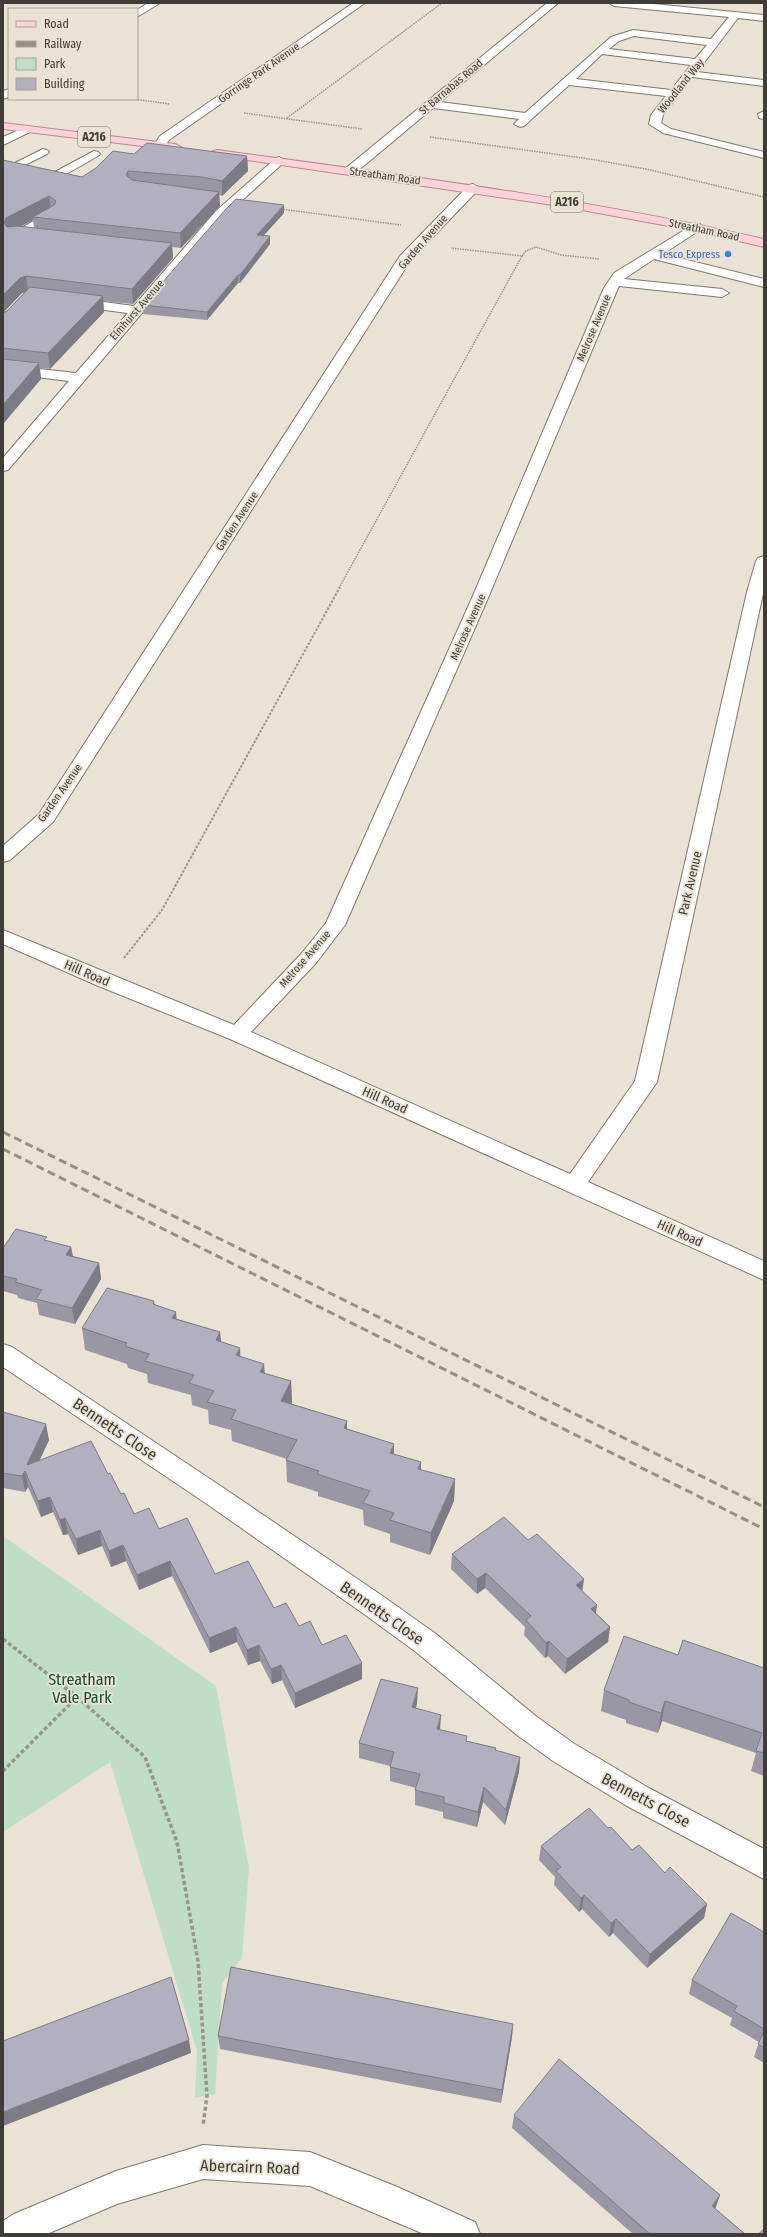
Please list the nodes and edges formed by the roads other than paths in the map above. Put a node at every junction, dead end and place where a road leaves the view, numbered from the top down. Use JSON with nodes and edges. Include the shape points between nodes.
{"nodes":[{"id":1,"x":155,"y":3,"type":"edge"},
{"id":2,"x":360,"y":3,"type":"edge"},
{"id":3,"x":553,"y":3,"type":"edge"},
{"id":4,"x":614,"y":3,"type":"edge"},
{"id":5,"x":138,"y":13,"type":"edge"},
{"id":6,"x":735,"y":16,"type":"junction"},
{"id":7,"x":764,"y":18,"type":"edge"},
{"id":8,"x":715,"y":42,"type":"junction"},
{"id":9,"x":600,"y":51,"type":"junction"},
{"id":10,"x":699,"y":62,"type":"junction"},
{"id":11,"x":690,"y":74,"type":"junction"},
{"id":12,"x":566,"y":81,"type":"junction"},
{"id":13,"x":764,"y":83,"type":"edge"},
{"id":14,"x":674,"y":94,"type":"junction"},
{"id":15,"x":431,"y":104,"type":"junction"},
{"id":16,"x":3,"y":126,"type":"edge"},
{"id":17,"x":28,"y":129,"type":"junction"},
{"id":18,"x":3,"y":142,"type":"edge"},
{"id":19,"x":160,"y":145,"type":"junction"},
{"id":20,"x":183,"y":148,"type":"edge"},
{"id":21,"x":207,"y":151,"type":"edge"},
{"id":22,"x":43,"y":152,"type":"dead end"},
{"id":23,"x":94,"y":154,"type":"dead end"},
{"id":24,"x":764,"y":155,"type":"edge"},
{"id":25,"x":279,"y":161,"type":"junction"},
{"id":26,"x":3,"y":163,"type":"edge"},
{"id":27,"x":17,"y":166,"type":"junction"},
{"id":28,"x":350,"y":171,"type":"junction"},
{"id":29,"x":57,"y":174,"type":"junction"},
{"id":30,"x":77,"y":178,"type":"edge"},
{"id":31,"x":473,"y":188,"type":"junction"},
{"id":32,"x":217,"y":201,"type":"edge"},
{"id":33,"x":232,"y":203,"type":"junction"},
{"id":34,"x":50,"y":216,"type":"edge"},
{"id":35,"x":696,"y":227,"type":"junction"},
{"id":36,"x":16,"y":235,"type":"junction"},
{"id":37,"x":37,"y":237,"type":"edge"},
{"id":38,"x":3,"y":242,"type":"edge"},
{"id":39,"x":764,"y":243,"type":"edge"},
{"id":40,"x":653,"y":255,"type":"junction"},
{"id":41,"x":723,"y":272,"type":"junction"},
{"id":42,"x":660,"y":275,"type":"dead end"},
{"id":43,"x":616,"y":282,"type":"junction"},
{"id":44,"x":764,"y":283,"type":"edge"},
{"id":45,"x":722,"y":293,"type":"dead end"},
{"id":46,"x":58,"y":301,"type":"edge"},
{"id":47,"x":137,"y":310,"type":"junction"},
{"id":48,"x":3,"y":369,"type":"edge"},
{"id":49,"x":79,"y":378,"type":"junction"},
{"id":50,"x":3,"y":467,"type":"edge"},
{"id":51,"x":764,"y":561,"type":"edge"},
{"id":52,"x":3,"y":856,"type":"edge"},
{"id":53,"x":3,"y":936,"type":"edge"},
{"id":54,"x":237,"y":1034,"type":"junction"},
{"id":55,"x":574,"y":1185,"type":"junction"},
{"id":56,"x":764,"y":1271,"type":"edge"},
{"id":57,"x":3,"y":1354,"type":"edge"},
{"id":58,"x":764,"y":1864,"type":"edge"},
{"id":59,"x":13,"y":2234,"type":"edge"},
{"id":60,"x":463,"y":2234,"type":"edge"}],
"edges":[{"from":1,"to":5,"type":"street"},
{"from":2,"to":19,"type":"street","name":"Gorringe Park Avenue","via":[[167,136]]},
{"from":3,"to":15,"type":"street","name":"St Barnabas Road"},
{"from":4,"to":6,"type":"street"},
{"from":6,"to":7,"type":"street"},
{"from":6,"to":8,"type":"street","name":"Woodland Way"},
{"from":8,"to":9,"type":"street","via":[[633,33],[615,39]]},
{"from":8,"to":10,"type":"street","name":"Woodland Way"},
{"from":9,"to":10,"type":"street"},
{"from":9,"to":12,"type":"street"},
{"from":10,"to":11,"type":"street","name":"Woodland Way"},
{"from":11,"to":13,"type":"street"},
{"from":11,"to":14,"type":"street","name":"Woodland Way"},
{"from":12,"to":14,"type":"street"},
{"from":12,"to":15,"type":"street","via":[[523,120]]},
{"from":14,"to":24,"type":"street","name":"Woodland Way","via":[[654,120],[655,124],[678,134]]},
{"from":15,"to":28,"type":"street","name":"St Barnabas Road"},
{"from":16,"to":17,"type":"main road","number":"A216"},
{"from":17,"to":18,"type":"street"},
{"from":17,"to":19,"type":"main road","number":"A216"},
{"from":19,"to":20,"type":"main road","number":"A216"},
{"from":21,"to":25,"type":"main road","name":"Streatham Road","number":"A216"},
{"from":22,"to":27,"type":"street"},
{"from":23,"to":29,"type":"street"},
{"from":25,"to":28,"type":"main road","name":"Streatham Road","number":"A216"},
{"from":25,"to":33,"type":"street","name":"Elmhurst Avenue"},
{"from":26,"to":27,"type":"street"},
{"from":27,"to":29,"type":"street"},
{"from":28,"to":31,"type":"main road","name":"Streatham Road","number":"A216"},
{"from":29,"to":30,"type":"street"},
{"from":31,"to":35,"type":"main road","name":"Streatham Road","number":"A216"},
{"from":31,"to":52,"type":"street","name":"Garden Avenue","via":[[418,244],[401,266],[46,818]]},
{"from":32,"to":33,"type":"street"},
{"from":33,"to":47,"type":"street","name":"Elmhurst Avenue","via":[[179,253]]},
{"from":34,"to":36,"type":"street"},
{"from":35,"to":39,"type":"main road","name":"Streatham Road","number":"A216"},
{"from":35,"to":40,"type":"street","name":"Melrose Avenue"},
{"from":36,"to":37,"type":"street"},
{"from":36,"to":38,"type":"street"},
{"from":40,"to":41,"type":"street"},
{"from":40,"to":43,"type":"street","name":"Melrose Avenue","via":[[619,276]]},
{"from":41,"to":42,"type":"street","via":[[707,280],[694,282]]},
{"from":41,"to":44,"type":"street"},
{"from":43,"to":45,"type":"street"},
{"from":43,"to":54,"type":"street","name":"Melrose Avenue","via":[[335,925],[309,958]]},
{"from":46,"to":47,"type":"street"},
{"from":47,"to":49,"type":"street","name":"Elmhurst Avenue"},
{"from":48,"to":49,"type":"street"},
{"from":49,"to":50,"type":"street","name":"Elmhurst Avenue"},
{"from":51,"to":55,"type":"street","name":"Park Avenue","via":[[646,1082]]},
{"from":53,"to":54,"type":"street","name":"Hill Road"},
{"from":54,"to":55,"type":"street","name":"Hill Road"},
{"from":55,"to":56,"type":"street","name":"Hill Road"},
{"from":57,"to":58,"type":"street","name":"Bennetts Close","via":[[421,1640],[514,1717],[560,1751]]},
{"from":59,"to":60,"type":"street","name":"Abercairn Road","via":[[26,2226],[116,2188],[203,2162],[310,2169]]}]}
